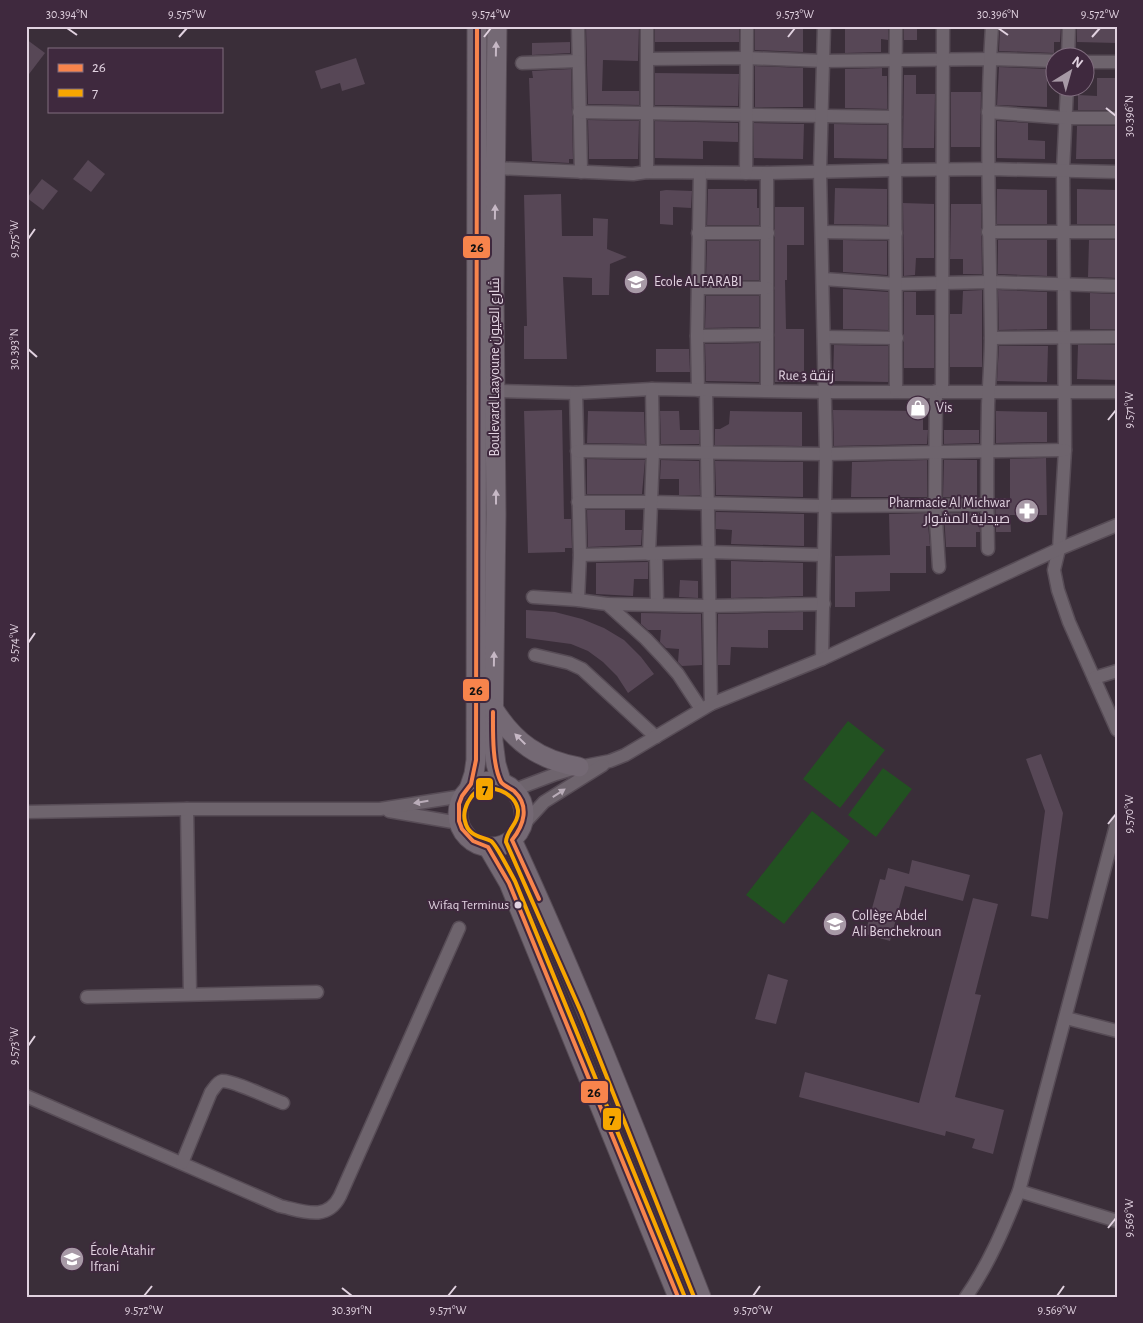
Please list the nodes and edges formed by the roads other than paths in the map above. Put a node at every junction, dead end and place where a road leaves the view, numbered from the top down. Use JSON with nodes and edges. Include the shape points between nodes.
{"nodes":[{"id":1,"x":477,"y":26,"type":"edge"},
{"id":2,"x":497,"y":26,"type":"edge"},
{"id":3,"x":578,"y":26,"type":"edge"},
{"id":4,"x":647,"y":26,"type":"edge"},
{"id":5,"x":747,"y":26,"type":"edge"},
{"id":6,"x":824,"y":26,"type":"edge"},
{"id":7,"x":896,"y":26,"type":"edge"},
{"id":8,"x":943,"y":26,"type":"edge"},
{"id":9,"x":992,"y":26,"type":"edge"},
{"id":10,"x":1069,"y":26,"type":"edge"},
{"id":11,"x":1068,"y":48,"type":"edge"},
{"id":12,"x":648,"y":58,"type":"junction"},
{"id":13,"x":747,"y":58,"type":"junction"},
{"id":14,"x":896,"y":59,"type":"junction"},
{"id":15,"x":990,"y":59,"type":"junction"},
{"id":16,"x":824,"y":60,"type":"junction"},
{"id":17,"x":943,"y":60,"type":"junction"},
{"id":18,"x":578,"y":61,"type":"junction"},
{"id":19,"x":1046,"y":61,"type":"edge"},
{"id":20,"x":1096,"y":62,"type":"edge"},
{"id":21,"x":1117,"y":62,"type":"edge"},
{"id":22,"x":522,"y":63,"type":"dead end"},
{"id":23,"x":1067,"y":98,"type":"edge"},
{"id":24,"x":579,"y":112,"type":"junction"},
{"id":25,"x":988,"y":112,"type":"junction"},
{"id":26,"x":647,"y":113,"type":"junction"},
{"id":27,"x":747,"y":116,"type":"junction"},
{"id":28,"x":821,"y":116,"type":"junction"},
{"id":29,"x":895,"y":117,"type":"junction"},
{"id":30,"x":1066,"y":118,"type":"junction"},
{"id":31,"x":1117,"y":118,"type":"edge"},
{"id":32,"x":495,"y":168,"type":"junction"},
{"id":33,"x":990,"y":169,"type":"junction"},
{"id":34,"x":896,"y":170,"type":"junction"},
{"id":35,"x":944,"y":170,"type":"junction"},
{"id":36,"x":1063,"y":170,"type":"junction"},
{"id":37,"x":820,"y":171,"type":"junction"},
{"id":38,"x":581,"y":172,"type":"junction"},
{"id":39,"x":646,"y":172,"type":"junction"},
{"id":40,"x":1117,"y":172,"type":"edge"},
{"id":41,"x":700,"y":173,"type":"junction"},
{"id":42,"x":746,"y":173,"type":"junction"},
{"id":43,"x":767,"y":173,"type":"junction"},
{"id":44,"x":822,"y":232,"type":"junction"},
{"id":45,"x":988,"y":232,"type":"junction"},
{"id":46,"x":1117,"y":232,"type":"edge"},
{"id":47,"x":698,"y":233,"type":"junction"},
{"id":48,"x":768,"y":233,"type":"junction"},
{"id":49,"x":896,"y":233,"type":"junction"},
{"id":50,"x":1063,"y":233,"type":"junction"},
{"id":51,"x":823,"y":279,"type":"junction"},
{"id":52,"x":941,"y":282,"type":"junction"},
{"id":53,"x":989,"y":282,"type":"junction"},
{"id":54,"x":896,"y":284,"type":"junction"},
{"id":55,"x":1064,"y":284,"type":"junction"},
{"id":56,"x":1117,"y":286,"type":"edge"},
{"id":57,"x":698,"y":288,"type":"junction"},
{"id":58,"x":767,"y":288,"type":"junction"},
{"id":59,"x":767,"y":335,"type":"junction"},
{"id":60,"x":697,"y":336,"type":"junction"},
{"id":61,"x":1064,"y":336,"type":"junction"},
{"id":62,"x":824,"y":337,"type":"junction"},
{"id":63,"x":1117,"y":337,"type":"edge"},
{"id":64,"x":897,"y":338,"type":"junction"},
{"id":65,"x":990,"y":338,"type":"junction"},
{"id":66,"x":652,"y":389,"type":"junction"},
{"id":67,"x":702,"y":390,"type":"junction"},
{"id":68,"x":767,"y":390,"type":"junction"},
{"id":69,"x":496,"y":391,"type":"junction"},
{"id":70,"x":896,"y":391,"type":"junction"},
{"id":71,"x":939,"y":391,"type":"junction"},
{"id":72,"x":988,"y":391,"type":"junction"},
{"id":73,"x":1066,"y":391,"type":"junction"},
{"id":74,"x":825,"y":392,"type":"junction"},
{"id":75,"x":1117,"y":392,"type":"edge"},
{"id":76,"x":576,"y":393,"type":"junction"},
{"id":77,"x":1064,"y":450,"type":"junction"},
{"id":78,"x":577,"y":451,"type":"junction"},
{"id":79,"x":653,"y":452,"type":"junction"},
{"id":80,"x":707,"y":452,"type":"junction"},
{"id":81,"x":936,"y":452,"type":"junction"},
{"id":82,"x":987,"y":452,"type":"junction"},
{"id":83,"x":826,"y":454,"type":"junction"},
{"id":84,"x":578,"y":502,"type":"junction"},
{"id":85,"x":650,"y":502,"type":"junction"},
{"id":86,"x":708,"y":504,"type":"junction"},
{"id":87,"x":935,"y":505,"type":"junction"},
{"id":88,"x":987,"y":505,"type":"junction"},
{"id":89,"x":824,"y":506,"type":"junction"},
{"id":90,"x":1117,"y":525,"type":"edge"},
{"id":91,"x":988,"y":549,"type":"dead end"},
{"id":92,"x":1059,"y":549,"type":"junction"},
{"id":93,"x":707,"y":552,"type":"junction"},
{"id":94,"x":652,"y":554,"type":"junction"},
{"id":95,"x":580,"y":555,"type":"junction"},
{"id":96,"x":824,"y":555,"type":"junction"},
{"id":97,"x":939,"y":567,"type":"dead end"},
{"id":98,"x":533,"y":596,"type":"dead end"},
{"id":99,"x":578,"y":600,"type":"junction"},
{"id":100,"x":607,"y":604,"type":"junction"},
{"id":101,"x":657,"y":604,"type":"junction"},
{"id":102,"x":824,"y":604,"type":"junction"},
{"id":103,"x":709,"y":606,"type":"junction"},
{"id":104,"x":535,"y":655,"type":"dead end"},
{"id":105,"x":822,"y":660,"type":"junction"},
{"id":106,"x":1117,"y":671,"type":"edge"},
{"id":107,"x":1094,"y":678,"type":"junction"},
{"id":108,"x":706,"y":706,"type":"junction"},
{"id":109,"x":493,"y":708,"type":"junction"},
{"id":110,"x":1117,"y":730,"type":"edge"},
{"id":111,"x":656,"y":737,"type":"junction"},
{"id":112,"x":610,"y":761,"type":"junction"},
{"id":113,"x":578,"y":767,"type":"junction"},
{"id":114,"x":508,"y":787,"type":"junction"},
{"id":115,"x":466,"y":792,"type":"junction"},
{"id":116,"x":187,"y":809,"type":"junction"},
{"id":117,"x":380,"y":809,"type":"junction"},
{"id":118,"x":26,"y":812,"type":"edge"},
{"id":119,"x":1117,"y":822,"type":"edge"},
{"id":120,"x":459,"y":823,"type":"junction"},
{"id":121,"x":518,"y":833,"type":"junction"},
{"id":122,"x":488,"y":847,"type":"junction"},
{"id":123,"x":459,"y":928,"type":"dead end"},
{"id":124,"x":317,"y":992,"type":"dead end"},
{"id":125,"x":190,"y":994,"type":"junction"},
{"id":126,"x":87,"y":996,"type":"dead end"},
{"id":127,"x":1066,"y":1018,"type":"junction"},
{"id":128,"x":1117,"y":1031,"type":"edge"},
{"id":129,"x":26,"y":1096,"type":"edge"},
{"id":130,"x":283,"y":1103,"type":"dead end"},
{"id":131,"x":182,"y":1163,"type":"junction"},
{"id":132,"x":1019,"y":1192,"type":"junction"},
{"id":133,"x":1117,"y":1221,"type":"edge"},
{"id":134,"x":678,"y":1297,"type":"edge"},
{"id":135,"x":702,"y":1297,"type":"edge"},
{"id":136,"x":966,"y":1297,"type":"edge"}],
"edges":[{"from":1,"to":115,"type":"street","name":"Boulevard Laayoune شارع العيون","via":[[476,760]]},
{"from":32,"to":2,"type":"street","name":"Boulevard Laayoune شارع العيون","one_way":true},
{"from":3,"to":18,"type":"street"},
{"from":4,"to":12,"type":"street"},
{"from":5,"to":13,"type":"street"},
{"from":6,"to":16,"type":"street"},
{"from":7,"to":14,"type":"street"},
{"from":8,"to":17,"type":"street"},
{"from":9,"to":15,"type":"street"},
{"from":10,"to":11,"type":"street"},
{"from":12,"to":13,"type":"street"},
{"from":12,"to":26,"type":"street"},
{"from":13,"to":16,"type":"street"},
{"from":13,"to":27,"type":"street"},
{"from":14,"to":16,"type":"street"},
{"from":14,"to":17,"type":"street"},
{"from":14,"to":29,"type":"street"},
{"from":15,"to":17,"type":"street"},
{"from":15,"to":19,"type":"street"},
{"from":15,"to":25,"type":"street"},
{"from":16,"to":28,"type":"street"},
{"from":17,"to":35,"type":"street"},
{"from":18,"to":22,"type":"street"},
{"from":18,"to":24,"type":"street"},
{"from":20,"to":21,"type":"street"},
{"from":23,"to":30,"type":"street"},
{"from":24,"to":26,"type":"street"},
{"from":24,"to":38,"type":"street"},
{"from":25,"to":30,"type":"street"},
{"from":25,"to":33,"type":"street"},
{"from":26,"to":27,"type":"street"},
{"from":26,"to":39,"type":"street"},
{"from":27,"to":28,"type":"street"},
{"from":27,"to":42,"type":"street"},
{"from":28,"to":29,"type":"street"},
{"from":28,"to":37,"type":"street"},
{"from":29,"to":34,"type":"street"},
{"from":30,"to":31,"type":"street"},
{"from":30,"to":36,"type":"street"},
{"from":32,"to":38,"type":"street"},
{"from":69,"to":32,"type":"street","name":"Boulevard Laayoune شارع العيون","one_way":true},
{"from":33,"to":35,"type":"street"},
{"from":33,"to":36,"type":"street"},
{"from":33,"to":45,"type":"street"},
{"from":34,"to":35,"type":"street"},
{"from":34,"to":37,"type":"street"},
{"from":34,"to":49,"type":"street"},
{"from":35,"to":52,"type":"street"},
{"from":36,"to":40,"type":"street"},
{"from":36,"to":50,"type":"street"},
{"from":37,"to":43,"type":"street"},
{"from":37,"to":44,"type":"street"},
{"from":38,"to":39,"type":"street"},
{"from":39,"to":41,"type":"street"},
{"from":41,"to":42,"type":"street"},
{"from":41,"to":47,"type":"street"},
{"from":42,"to":43,"type":"street"},
{"from":43,"to":48,"type":"street"},
{"from":44,"to":49,"type":"street"},
{"from":44,"to":51,"type":"street"},
{"from":45,"to":50,"type":"street"},
{"from":45,"to":53,"type":"street"},
{"from":46,"to":50,"type":"street"},
{"from":47,"to":48,"type":"street"},
{"from":47,"to":57,"type":"street"},
{"from":48,"to":58,"type":"street"},
{"from":49,"to":54,"type":"street"},
{"from":50,"to":55,"type":"street"},
{"from":51,"to":54,"type":"street"},
{"from":51,"to":62,"type":"street"},
{"from":52,"to":53,"type":"street"},
{"from":52,"to":54,"type":"street"},
{"from":52,"to":71,"type":"street"},
{"from":53,"to":55,"type":"street"},
{"from":53,"to":65,"type":"street"},
{"from":54,"to":64,"type":"street"},
{"from":55,"to":56,"type":"street"},
{"from":55,"to":61,"type":"street"},
{"from":57,"to":58,"type":"street"},
{"from":57,"to":60,"type":"street"},
{"from":58,"to":59,"type":"street"},
{"from":59,"to":60,"type":"street"},
{"from":59,"to":68,"type":"street"},
{"from":60,"to":67,"type":"street"},
{"from":61,"to":63,"type":"street"},
{"from":61,"to":65,"type":"street"},
{"from":61,"to":73,"type":"street"},
{"from":62,"to":64,"type":"street"},
{"from":62,"to":74,"type":"street"},
{"from":64,"to":70,"type":"street"},
{"from":65,"to":72,"type":"street"},
{"from":66,"to":67,"type":"street","name":"Rue 3 زنقة"},
{"from":66,"to":76,"type":"street","name":"Rue 3 زنقة"},
{"from":66,"to":79,"type":"street"},
{"from":67,"to":68,"type":"street","name":"Rue 3 زنقة"},
{"from":67,"to":80,"type":"street"},
{"from":68,"to":74,"type":"street","name":"Rue 3 زنقة"},
{"from":69,"to":76,"type":"street","name":"Rue 3 زنقة"},
{"from":109,"to":69,"type":"street","name":"Boulevard Laayoune شارع العيون","one_way":true},
{"from":70,"to":71,"type":"street","name":"Rue 3 زنقة"},
{"from":70,"to":74,"type":"street","name":"Rue 3 زنقة"},
{"from":71,"to":72,"type":"street","name":"Rue 3 زنقة"},
{"from":71,"to":81,"type":"street"},
{"from":72,"to":73,"type":"street","name":"Rue 3 زنقة"},
{"from":72,"to":82,"type":"street"},
{"from":73,"to":75,"type":"street","name":"Rue 3 زنقة"},
{"from":73,"to":77,"type":"street"},
{"from":74,"to":83,"type":"street"},
{"from":76,"to":78,"type":"street"},
{"from":77,"to":82,"type":"street"},
{"from":77,"to":92,"type":"street"},
{"from":78,"to":79,"type":"street"},
{"from":78,"to":84,"type":"street"},
{"from":79,"to":80,"type":"street"},
{"from":79,"to":85,"type":"street"},
{"from":80,"to":83,"type":"street"},
{"from":80,"to":86,"type":"street"},
{"from":81,"to":82,"type":"street"},
{"from":81,"to":83,"type":"street"},
{"from":81,"to":87,"type":"street"},
{"from":82,"to":88,"type":"street"},
{"from":83,"to":89,"type":"street"},
{"from":84,"to":85,"type":"street"},
{"from":84,"to":95,"type":"street"},
{"from":85,"to":86,"type":"street"},
{"from":85,"to":94,"type":"street"},
{"from":86,"to":89,"type":"street"},
{"from":86,"to":93,"type":"street"},
{"from":87,"to":88,"type":"street"},
{"from":87,"to":89,"type":"street"},
{"from":87,"to":97,"type":"street"},
{"from":88,"to":91,"type":"street"},
{"from":89,"to":96,"type":"street"},
{"from":90,"to":92,"type":"street"},
{"from":92,"to":105,"type":"street"},
{"from":92,"to":107,"type":"street","via":[[1054,570],[1058,590]]},
{"from":93,"to":94,"type":"street"},
{"from":93,"to":96,"type":"street"},
{"from":93,"to":103,"type":"street"},
{"from":94,"to":95,"type":"street"},
{"from":94,"to":101,"type":"street"},
{"from":95,"to":99,"type":"street"},
{"from":96,"to":102,"type":"street"},
{"from":98,"to":99,"type":"street"},
{"from":99,"to":100,"type":"street"},
{"from":100,"to":101,"type":"street"},
{"from":100,"to":108,"type":"street","via":[[646,638]]},
{"from":101,"to":103,"type":"street"},
{"from":102,"to":103,"type":"street"},
{"from":102,"to":105,"type":"street"},
{"from":103,"to":108,"type":"street"},
{"from":104,"to":111,"type":"street","via":[[582,669]]},
{"from":105,"to":108,"type":"street"},
{"from":106,"to":107,"type":"street"},
{"from":107,"to":110,"type":"street"},
{"from":108,"to":111,"type":"street"},
{"from":113,"to":109,"type":"street","one_way":true,"via":[[551,760],[528,748]]},
{"from":109,"to":114,"type":"street","name":"Boulevard Laayoune شارع العيون","via":[[494,752]]},
{"from":111,"to":112,"type":"street"},
{"from":112,"to":113,"type":"street"},
{"from":121,"to":112,"type":"street","one_way":true,"via":[[544,802]]},
{"from":113,"to":114,"type":"street"},
{"from":114,"to":115,"type":"street","via":[[486,782]]},
{"from":114,"to":121,"type":"street","via":[[521,800],[525,813]]},
{"from":115,"to":117,"type":"street","one_way":true},
{"from":115,"to":120,"type":"street","via":[[458,809]]},
{"from":116,"to":117,"type":"street"},
{"from":116,"to":118,"type":"street"},
{"from":116,"to":125,"type":"street"},
{"from":117,"to":120,"type":"street"},
{"from":119,"to":127,"type":"street"},
{"from":120,"to":122,"type":"street","via":[[472,842]]},
{"from":121,"to":122,"type":"street","via":[[501,846]]},
{"from":121,"to":135,"type":"street","via":[[531,880]]},
{"from":122,"to":134,"type":"street","via":[[509,883]]},
{"from":123,"to":131,"type":"street","via":[[340,1196],[332,1207],[320,1213],[280,1206]]},
{"from":124,"to":125,"type":"street"},
{"from":125,"to":126,"type":"street"},
{"from":127,"to":128,"type":"street"},
{"from":127,"to":132,"type":"street"},
{"from":129,"to":131,"type":"street"},
{"from":130,"to":131,"type":"street","via":[[222,1081],[211,1092]]},
{"from":132,"to":133,"type":"street"},
{"from":132,"to":136,"type":"street","via":[[998,1242]]}]}
